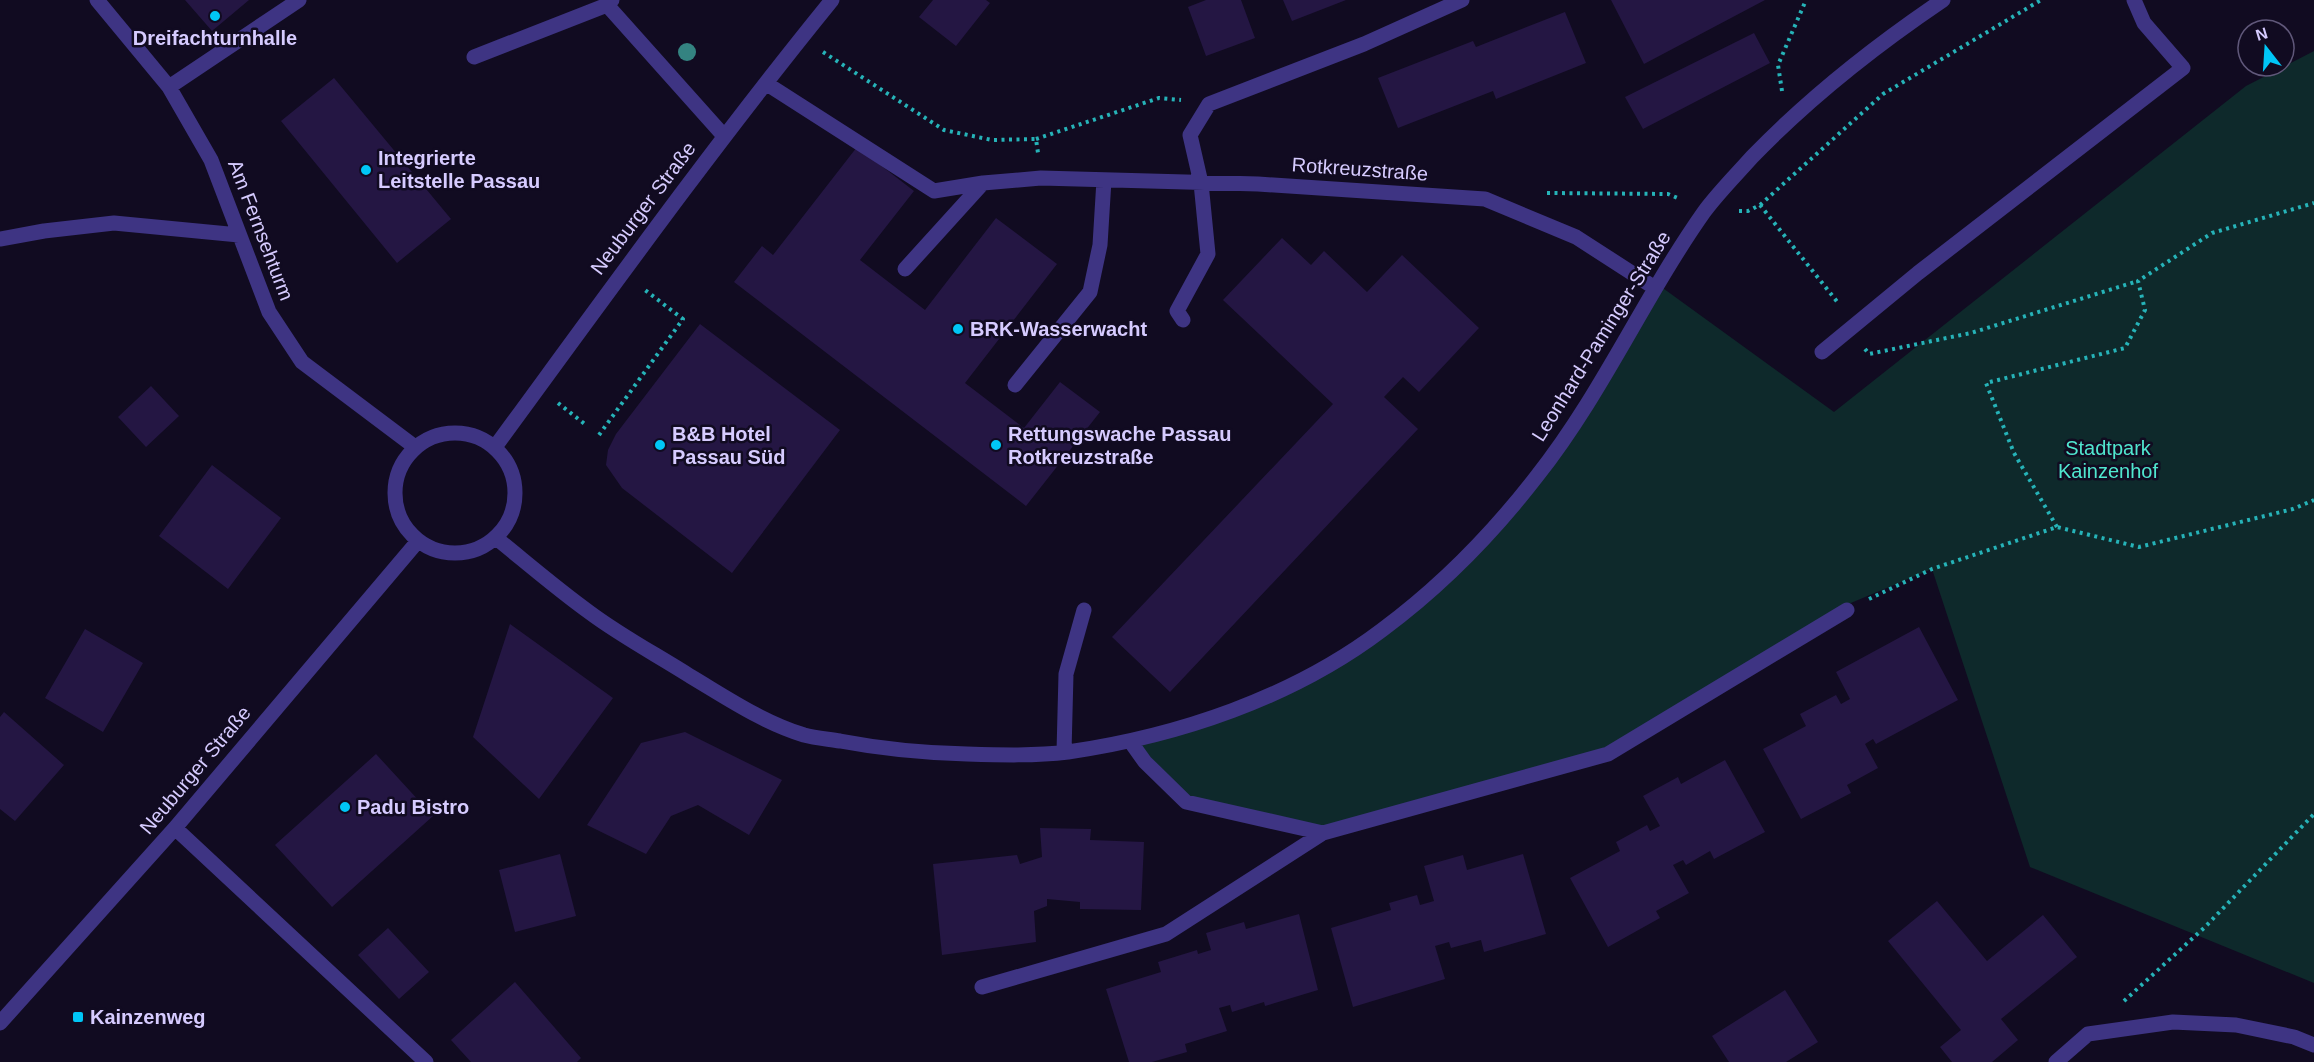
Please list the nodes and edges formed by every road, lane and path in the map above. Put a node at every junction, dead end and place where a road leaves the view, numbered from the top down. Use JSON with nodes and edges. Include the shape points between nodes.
{"nodes":[{"id":1,"x":97,"y":0,"type":"edge"},
{"id":2,"x":299,"y":0,"type":"edge"},
{"id":3,"x":1462,"y":0,"type":"edge"},
{"id":4,"x":1806,"y":0,"type":"edge"},
{"id":5,"x":1943,"y":0,"type":"edge"},
{"id":6,"x":2041,"y":0,"type":"edge"},
{"id":7,"x":2134,"y":0,"type":"edge"},
{"id":8,"x":610,"y":2,"type":"edge"},
{"id":9,"x":827,"y":2,"type":"edge"},
{"id":10,"x":801,"y":38,"type":"junction"},
{"id":11,"x":474,"y":57,"type":"dead end"},
{"id":12,"x":767,"y":84,"type":"junction"},
{"id":13,"x":170,"y":87,"type":"junction"},
{"id":14,"x":1209,"y":104,"type":"junction"},
{"id":15,"x":1787,"y":121,"type":"junction"},
{"id":16,"x":724,"y":136,"type":"junction"},
{"id":17,"x":1036,"y":139,"type":"junction"},
{"id":18,"x":1041,"y":178,"type":"junction"},
{"id":19,"x":1104,"y":180,"type":"junction"},
{"id":20,"x":983,"y":183,"type":"junction"},
{"id":21,"x":1201,"y":183,"type":"junction"},
{"id":22,"x":1544,"y":194,"type":"dead end"},
{"id":23,"x":2314,"y":203,"type":"edge"},
{"id":24,"x":1760,"y":205,"type":"junction"},
{"id":25,"x":1706,"y":209,"type":"junction"},
{"id":26,"x":239,"y":234,"type":"junction"},
{"id":27,"x":0,"y":239,"type":"edge"},
{"id":28,"x":905,"y":269,"type":"dead end"},
{"id":29,"x":621,"y":272,"type":"junction"},
{"id":30,"x":2138,"y":281,"type":"junction"},
{"id":31,"x":1655,"y":288,"type":"junction"},
{"id":32,"x":1183,"y":320,"type":"dead end"},
{"id":33,"x":1852,"y":328,"type":"junction"},
{"id":34,"x":1822,"y":351,"type":"dead end"},
{"id":35,"x":1015,"y":385,"type":"dead end"},
{"id":36,"x":599,"y":435,"type":"dead end"},
{"id":37,"x":416,"y":447,"type":"junction"},
{"id":38,"x":495,"y":447,"type":"junction"},
{"id":39,"x":2314,"y":500,"type":"edge"},
{"id":40,"x":2057,"y":527,"type":"junction"},
{"id":41,"x":495,"y":538,"type":"junction"},
{"id":42,"x":418,"y":541,"type":"junction"},
{"id":43,"x":1084,"y":610,"type":"dead end"},
{"id":44,"x":1847,"y":610,"type":"joint"},
{"id":45,"x":1130,"y":741,"type":"junction"},
{"id":46,"x":1064,"y":752,"type":"junction"},
{"id":47,"x":2314,"y":814,"type":"edge"},
{"id":48,"x":175,"y":828,"type":"junction"},
{"id":49,"x":1323,"y":833,"type":"junction"},
{"id":50,"x":982,"y":987,"type":"dead end"},
{"id":51,"x":2121,"y":1004,"type":"dead end"},
{"id":52,"x":0,"y":1023,"type":"edge"},
{"id":53,"x":2314,"y":1045,"type":"edge"},
{"id":54,"x":426,"y":1062,"type":"edge"},
{"id":55,"x":2056,"y":1062,"type":"edge"}],
"edges":[{"from":1,"to":13,"type":"street","name":"Am Fernsehturm"},
{"from":2,"to":13,"type":"street"},
{"from":3,"to":14,"type":"street","via":[[1364,44]]},
{"from":4,"to":15,"type":"path","via":[[1778,65]]},
{"from":5,"to":15,"type":"street","name":"Leonhard-Paminger-Straße"},
{"from":6,"to":24,"type":"path","via":[[1883,94]]},
{"from":7,"to":33,"type":"street","via":[[2144,23],[2183,68]]},
{"from":8,"to":11,"type":"street"},
{"from":8,"to":16,"type":"street"},
{"from":9,"to":10,"type":"street","name":"Neuburger Straße"},
{"from":10,"to":12,"type":"street","name":"Neuburger Straße"},
{"from":10,"to":17,"type":"path","via":[[944,130],[992,140]]},
{"from":12,"to":16,"type":"street","name":"Neuburger Straße"},
{"from":12,"to":20,"type":"street","name":"Rotkreuzstraße","via":[[934,191]]},
{"from":13,"to":26,"type":"street","name":"Am Fernsehturm","via":[[211,160]]},
{"from":14,"to":17,"type":"path","via":[[1159,98]]},
{"from":14,"to":21,"type":"street","via":[[1190,135]]},
{"from":15,"to":25,"type":"street","name":"Leonhard-Paminger-Straße"},
{"from":16,"to":29,"type":"street","name":"Neuburger Straße"},
{"from":17,"to":18,"type":"path"},
{"from":18,"to":19,"type":"street","name":"Rotkreuzstraße"},
{"from":18,"to":20,"type":"street","name":"Rotkreuzstraße"},
{"from":19,"to":21,"type":"street","name":"Rotkreuzstraße"},
{"from":19,"to":35,"type":"street","via":[[1100,245],[1090,292]]},
{"from":20,"to":28,"type":"street"},
{"from":21,"to":31,"type":"street","name":"Rotkreuzstraße","via":[[1485,199],[1575,237]]},
{"from":21,"to":32,"type":"street","via":[[1208,254],[1177,311]]},
{"from":22,"to":25,"type":"path","via":[[1668,194]]},
{"from":23,"to":30,"type":"path","via":[[2212,233]]},
{"from":24,"to":25,"type":"path","via":[[1748,211]]},
{"from":24,"to":33,"type":"path"},
{"from":25,"to":31,"type":"street","name":"Leonhard-Paminger-Straße"},
{"from":26,"to":27,"type":"street","via":[[114,223]]},
{"from":26,"to":37,"type":"street","name":"Am Fernsehturm","via":[[269,312],[302,362]]},
{"from":29,"to":36,"type":"path","via":[[683,319]]},
{"from":29,"to":38,"type":"street","name":"Neuburger Straße"},
{"from":30,"to":33,"type":"path","via":[[1971,333],[1869,354]]},
{"from":30,"to":40,"type":"path","via":[[2145,310],[2125,348],[1986,383],[2014,453]]},
{"from":31,"to":45,"type":"street","name":"Leonhard-Paminger-Straße","via":[[1583,412],[1537,476],[1429,592],[1378,633],[1311,675],[1200,722]]},
{"from":33,"to":34,"type":"street"},
{"from":37,"to":38,"type":"street","via":[[447,433],[464,433]]},
{"from":37,"to":42,"type":"street","via":[[404,461],[394,495],[405,528]]},
{"from":38,"to":41,"type":"street","via":[[508,462],[515,482],[515,503],[509,522]]},
{"from":39,"to":40,"type":"path","via":[[2293,509],[2139,547]]},
{"from":40,"to":44,"type":"path","via":[[1932,569]]},
{"from":41,"to":42,"type":"street","via":[[478,550],[457,554],[436,551]]},
{"from":41,"to":46,"type":"street","name":"Leonhard-Paminger-Straße","via":[[593,615],[746,711],[806,736],[883,749],[945,754]]},
{"from":42,"to":48,"type":"street","name":"Neuburger Straße"},
{"from":43,"to":46,"type":"street","via":[[1066,674]]},
{"from":44,"to":49,"type":"street","via":[[1608,754]]},
{"from":45,"to":46,"type":"street","name":"Leonhard-Paminger-Straße"},
{"from":45,"to":49,"type":"street","via":[[1145,762],[1186,802]]},
{"from":47,"to":51,"type":"path","via":[[2205,927]]},
{"from":48,"to":52,"type":"street","name":"Neuburger Straße"},
{"from":48,"to":54,"type":"street"},
{"from":49,"to":50,"type":"street","via":[[1166,934]]},
{"from":53,"to":55,"type":"street","via":[[2236,1025],[2173,1022],[2088,1034]]}]}
